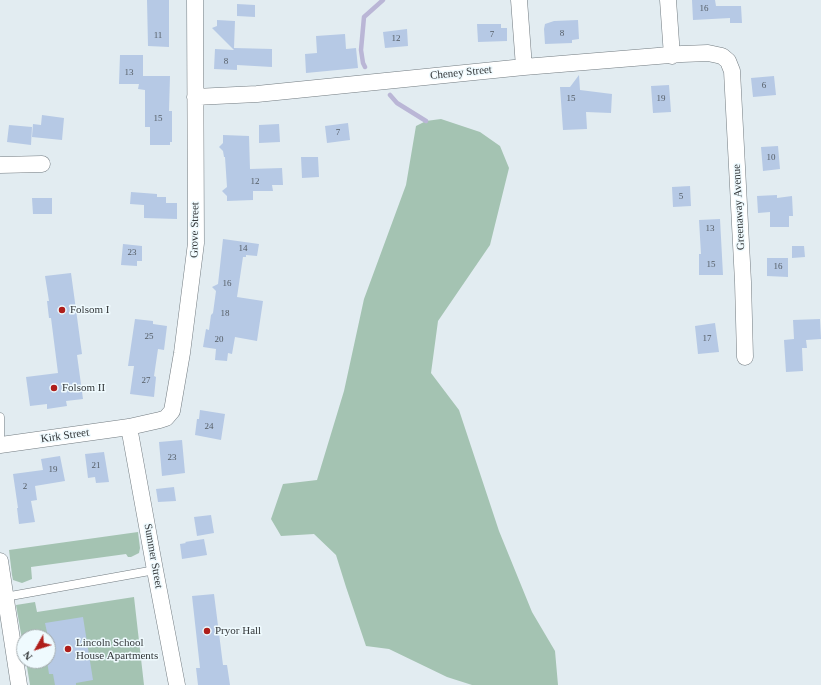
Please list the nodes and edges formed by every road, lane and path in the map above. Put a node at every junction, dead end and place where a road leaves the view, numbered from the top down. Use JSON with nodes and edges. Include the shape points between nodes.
{"nodes":[{"id":1,"x":195,"y":0,"type":"edge"},
{"id":2,"x":519,"y":0,"type":"edge"},
{"id":3,"x":668,"y":0,"type":"edge"},
{"id":4,"x":672,"y":56,"type":"junction"},
{"id":5,"x":726,"y":58,"type":"joint"},
{"id":6,"x":524,"y":67,"type":"junction"},
{"id":7,"x":195,"y":97,"type":"junction"},
{"id":8,"x":42,"y":164,"type":"dead end"},
{"id":9,"x":0,"y":165,"type":"edge"},
{"id":10,"x":744,"y":357,"type":"dead end"},
{"id":11,"x":0,"y":416,"type":"edge"},
{"id":12,"x":129,"y":426,"type":"junction"},
{"id":13,"x":0,"y":445,"type":"edge"},
{"id":14,"x":0,"y":561,"type":"edge"},
{"id":15,"x":155,"y":570,"type":"junction"},
{"id":16,"x":5,"y":597,"type":"junction"},
{"id":17,"x":19,"y":685,"type":"edge"},
{"id":18,"x":177,"y":685,"type":"edge"}],
"edges":[{"from":1,"to":7,"type":"street","name":"Grove Street"},
{"from":2,"to":6,"type":"street"},
{"from":3,"to":4,"type":"street"},
{"from":4,"to":5,"type":"street","name":"Cheney Street","via":[[708,53]]},
{"from":4,"to":6,"type":"street","name":"Cheney Street"},
{"from":5,"to":10,"type":"street","name":"Greenaway Avenue","via":[[730,63],[733,85],[743,282]]},
{"from":6,"to":7,"type":"street","name":"Cheney Street","via":[[257,94]]},
{"from":7,"to":12,"type":"street","name":"Grove Street","via":[[196,243],[173,407],[166,418]]},
{"from":8,"to":9,"type":"street"},
{"from":11,"to":13,"type":"lane"},
{"from":12,"to":13,"type":"street","name":"Kirk Street"},
{"from":12,"to":15,"type":"street","name":"Summer Street"},
{"from":14,"to":16,"type":"street"},
{"from":15,"to":16,"type":"lane"},
{"from":15,"to":18,"type":"street","name":"Summer Street"},
{"from":16,"to":17,"type":"street"}]}
